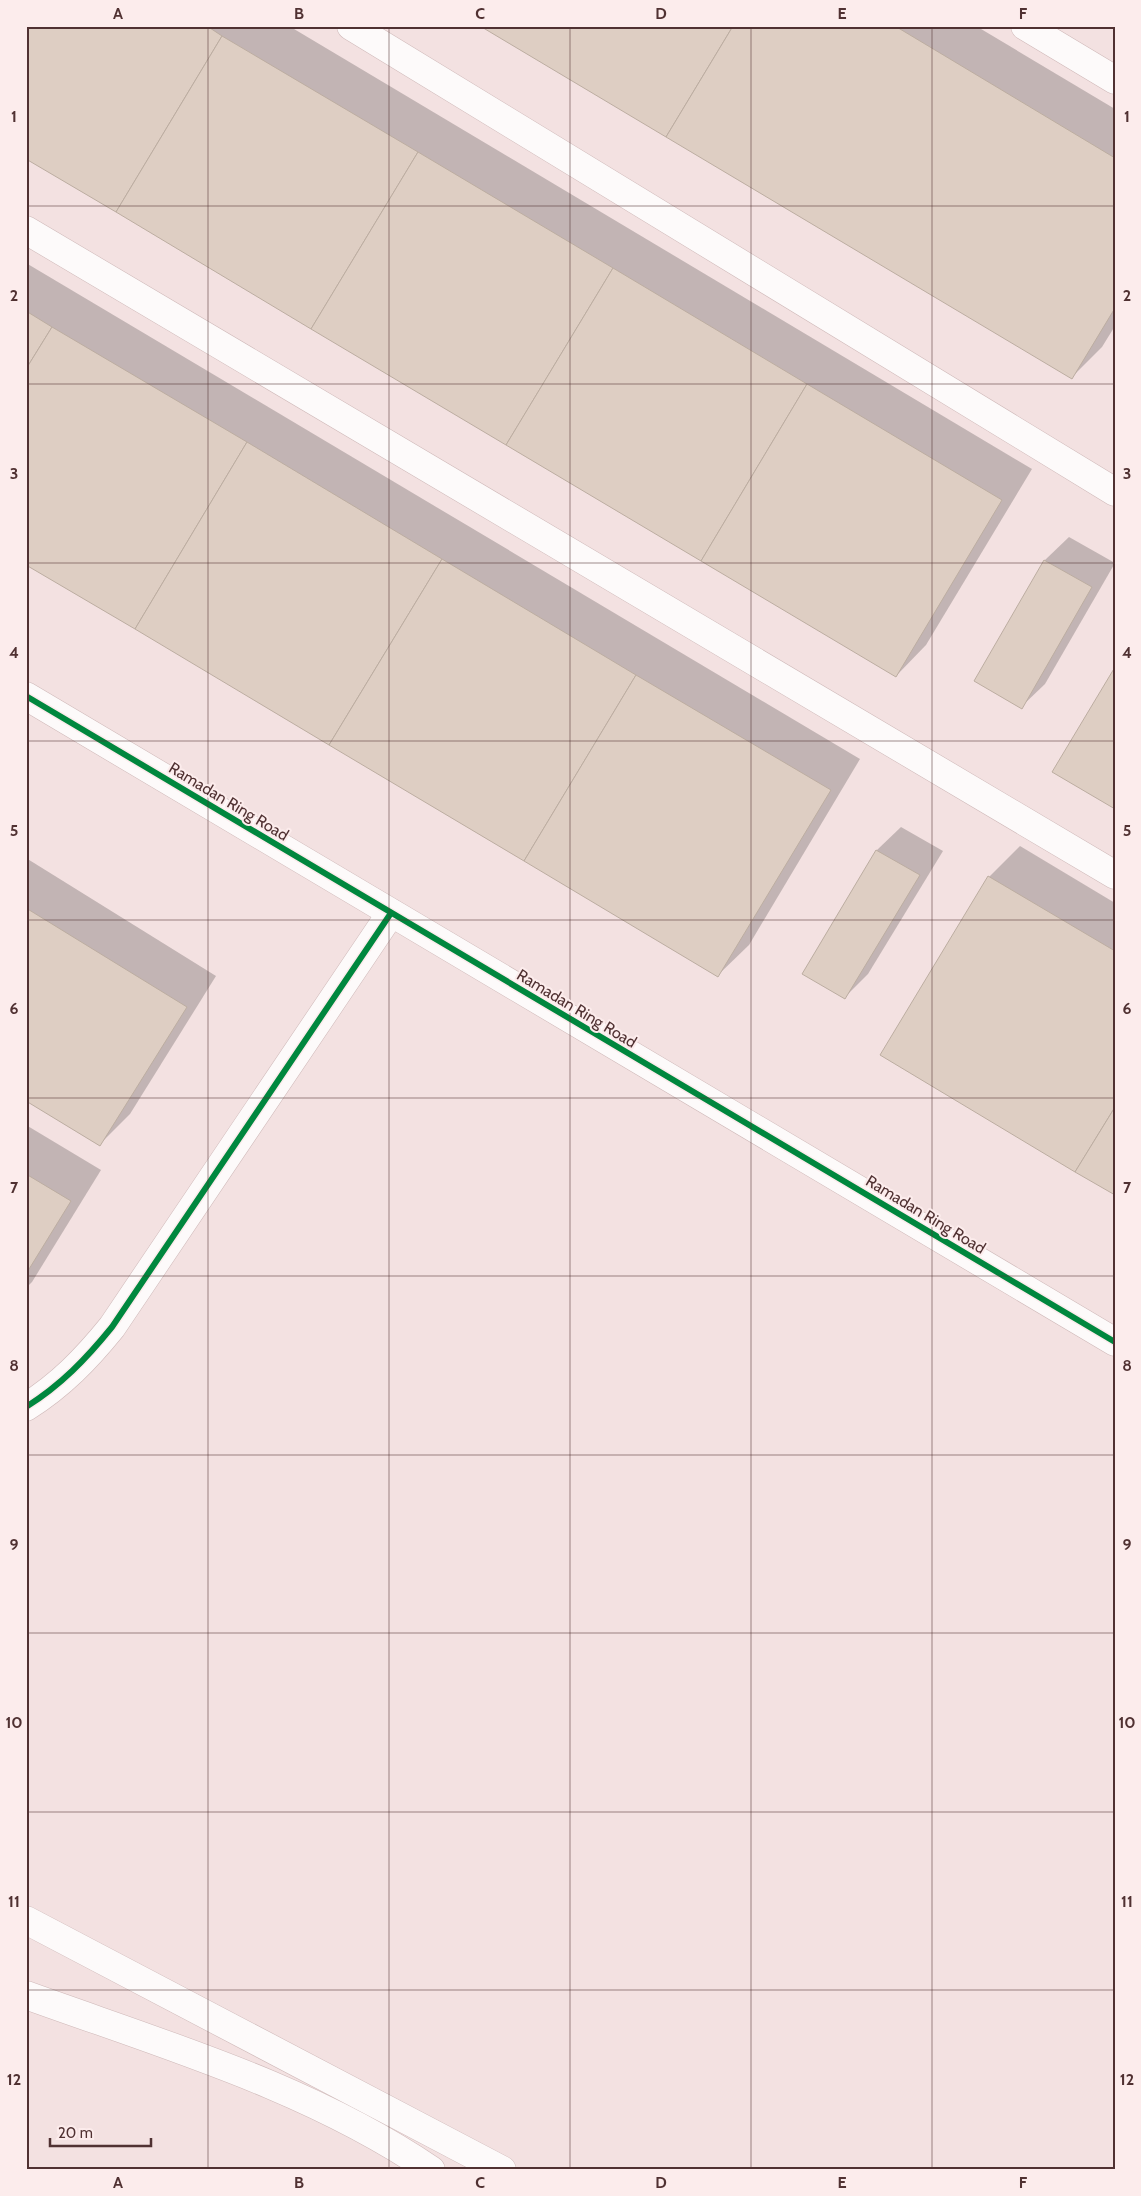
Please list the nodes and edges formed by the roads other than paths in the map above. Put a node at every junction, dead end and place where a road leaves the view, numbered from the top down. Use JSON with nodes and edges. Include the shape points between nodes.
{"nodes":[{"id":1,"x":352,"y":26,"type":"edge"},
{"id":2,"x":1025,"y":26,"type":"edge"},
{"id":3,"x":1115,"y":80,"type":"edge"},
{"id":4,"x":26,"y":230,"type":"edge"},
{"id":5,"x":1115,"y":492,"type":"edge"},
{"id":6,"x":26,"y":696,"type":"edge"},
{"id":7,"x":1115,"y":875,"type":"edge"},
{"id":8,"x":391,"y":913,"type":"junction"},
{"id":9,"x":1115,"y":1342,"type":"edge"},
{"id":10,"x":26,"y":1407,"type":"edge"},
{"id":11,"x":26,"y":1920,"type":"edge"},
{"id":12,"x":26,"y":1995,"type":"edge"},
{"id":13,"x":431,"y":2170,"type":"edge"},
{"id":14,"x":502,"y":2170,"type":"edge"}],
"edges":[{"from":1,"to":5,"type":"street"},
{"from":2,"to":3,"type":"street"},
{"from":4,"to":7,"type":"street"},
{"from":6,"to":8,"type":"street","name":"Ramadan Ring Road"},
{"from":8,"to":9,"type":"street","name":"Ramadan Ring Road"},
{"from":8,"to":10,"type":"street","via":[[112,1327],[60,1384]]},
{"from":11,"to":14,"type":"street"},
{"from":12,"to":13,"type":"street","via":[[261,2080],[360,2126]]}]}
